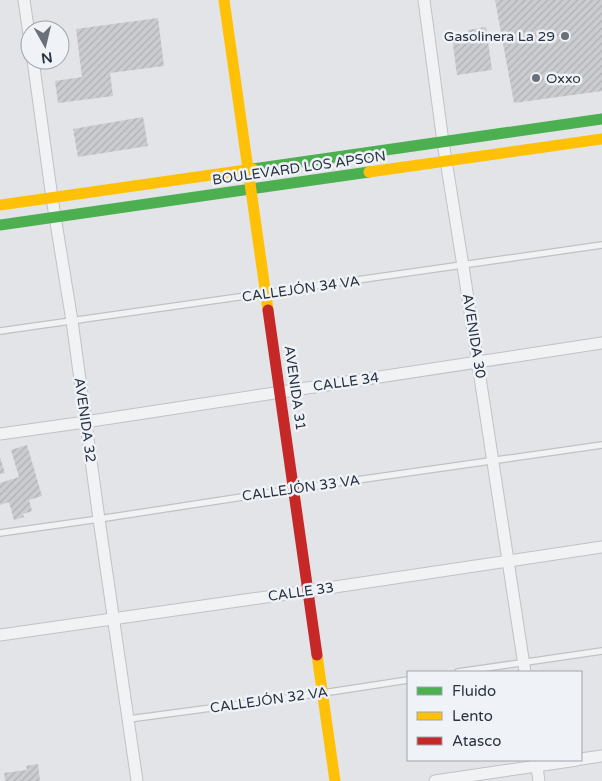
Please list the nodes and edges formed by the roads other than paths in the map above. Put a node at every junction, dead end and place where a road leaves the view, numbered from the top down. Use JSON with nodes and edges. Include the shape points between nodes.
{"nodes":[{"id":1,"x":24,"y":0,"type":"edge"},
{"id":2,"x":224,"y":0,"type":"edge"},
{"id":3,"x":424,"y":0,"type":"edge"},
{"id":4,"x":27,"y":20,"type":"edge"},
{"id":5,"x":34,"y":70,"type":"edge"},
{"id":6,"x":602,"y":119,"type":"edge"},
{"id":7,"x":602,"y":140,"type":"edge"},
{"id":8,"x":443,"y":142,"type":"junction"},
{"id":9,"x":446,"y":162,"type":"junction"},
{"id":10,"x":248,"y":170,"type":"junction"},
{"id":11,"x":251,"y":190,"type":"junction"},
{"id":12,"x":52,"y":198,"type":"junction"},
{"id":13,"x":0,"y":205,"type":"edge"},
{"id":14,"x":55,"y":218,"type":"junction"},
{"id":15,"x":0,"y":226,"type":"edge"},
{"id":16,"x":602,"y":245,"type":"edge"},
{"id":17,"x":463,"y":266,"type":"junction"},
{"id":18,"x":266,"y":293,"type":"junction"},
{"id":19,"x":72,"y":321,"type":"junction"},
{"id":20,"x":0,"y":331,"type":"edge"},
{"id":21,"x":602,"y":343,"type":"edge"},
{"id":22,"x":478,"y":363,"type":"junction"},
{"id":23,"x":280,"y":392,"type":"junction"},
{"id":24,"x":85,"y":422,"type":"junction"},
{"id":25,"x":0,"y":434,"type":"edge"},
{"id":26,"x":602,"y":445,"type":"edge"},
{"id":27,"x":492,"y":461,"type":"junction"},
{"id":28,"x":294,"y":489,"type":"junction"},
{"id":29,"x":99,"y":519,"type":"junction"},
{"id":30,"x":0,"y":532,"type":"edge"},
{"id":31,"x":602,"y":547,"type":"edge"},
{"id":32,"x":507,"y":561,"type":"junction"},
{"id":33,"x":308,"y":591,"type":"junction"},
{"id":34,"x":113,"y":619,"type":"junction"},
{"id":35,"x":0,"y":635,"type":"edge"},
{"id":36,"x":602,"y":651,"type":"edge"},
{"id":37,"x":524,"y":667,"type":"edge"},
{"id":38,"x":471,"y":671,"type":"edge"},
{"id":39,"x":407,"y":680,"type":"edge"},
{"id":40,"x":323,"y":693,"type":"junction"},
{"id":41,"x":129,"y":719,"type":"junction"},
{"id":42,"x":602,"y":756,"type":"edge"},
{"id":43,"x":582,"y":759,"type":"edge"},
{"id":44,"x":563,"y":761,"type":"edge"},
{"id":45,"x":536,"y":763,"type":"edge"},
{"id":46,"x":137,"y":781,"type":"edge"},
{"id":47,"x":335,"y":781,"type":"edge"},
{"id":48,"x":435,"y":781,"type":"edge"},
{"id":49,"x":539,"y":781,"type":"edge"}],
"edges":[{"from":1,"to":4,"type":"street"},
{"from":2,"to":10,"type":"main road","name":"AVENIDA 31"},
{"from":3,"to":8,"type":"street","name":"AVENIDA 30"},
{"from":5,"to":12,"type":"street","name":"AVENIDA 32"},
{"from":6,"to":8,"type":"main road","name":"BOULEVARD LOS APSON"},
{"from":7,"to":9,"type":"main road","name":"BOULEVARD LOS APSON"},
{"from":8,"to":9,"type":"street","name":"AVENIDA 30"},
{"from":8,"to":10,"type":"main road","name":"BOULEVARD LOS APSON"},
{"from":9,"to":11,"type":"main road","name":"BOULEVARD LOS APSON"},
{"from":9,"to":17,"type":"street","name":"AVENIDA 30"},
{"from":10,"to":11,"type":"main road","name":"AVENIDA 31"},
{"from":10,"to":12,"type":"main road","name":"BOULEVARD LOS APSON"},
{"from":11,"to":14,"type":"main road","name":"BOULEVARD LOS APSON"},
{"from":11,"to":18,"type":"main road","name":"AVENIDA 31"},
{"from":12,"to":13,"type":"main road","name":"BOULEVARD LOS APSON"},
{"from":12,"to":14,"type":"street","name":"AVENIDA 32"},
{"from":14,"to":15,"type":"main road","name":"BOULEVARD LOS APSON"},
{"from":14,"to":19,"type":"street","name":"AVENIDA 32"},
{"from":16,"to":17,"type":"lane","name":"CALLEJÓN 34 VA"},
{"from":17,"to":18,"type":"lane","name":"CALLEJÓN 34 VA"},
{"from":17,"to":22,"type":"street","name":"AVENIDA 30"},
{"from":18,"to":19,"type":"lane","name":"CALLEJÓN 34 VA"},
{"from":18,"to":23,"type":"main road","name":"AVENIDA 31"},
{"from":19,"to":20,"type":"lane","name":"CALLEJÓN 34 VA"},
{"from":19,"to":24,"type":"street","name":"AVENIDA 32"},
{"from":21,"to":22,"type":"street","name":"CALLE 34"},
{"from":22,"to":23,"type":"street","name":"CALLE 34"},
{"from":22,"to":27,"type":"street","name":"AVENIDA 30"},
{"from":23,"to":24,"type":"street","name":"CALLE 34"},
{"from":23,"to":28,"type":"main road","name":"AVENIDA 31"},
{"from":24,"to":25,"type":"street","name":"CALLE 34"},
{"from":24,"to":29,"type":"street","name":"AVENIDA 32"},
{"from":26,"to":27,"type":"lane","name":"CALLEJÓN 33 VA"},
{"from":27,"to":28,"type":"lane","name":"CALLEJÓN 33 VA"},
{"from":27,"to":32,"type":"street","name":"AVENIDA 30"},
{"from":28,"to":29,"type":"lane","name":"CALLEJÓN 33 VA"},
{"from":28,"to":33,"type":"main road","name":"AVENIDA 31"},
{"from":29,"to":30,"type":"lane","name":"CALLEJÓN 33 VA"},
{"from":29,"to":34,"type":"street","name":"AVENIDA 32"},
{"from":31,"to":32,"type":"street","name":"CALLE 33"},
{"from":32,"to":33,"type":"street","name":"CALLE 33"},
{"from":32,"to":37,"type":"street","name":"AVENIDA 30"},
{"from":33,"to":34,"type":"street","name":"CALLE 33"},
{"from":33,"to":40,"type":"main road","name":"AVENIDA 31"},
{"from":34,"to":35,"type":"street","name":"CALLE 33"},
{"from":34,"to":41,"type":"street","name":"AVENIDA 32"},
{"from":36,"to":37,"type":"lane"},
{"from":37,"to":38,"type":"lane"},
{"from":39,"to":40,"type":"lane","name":"CALLEJÓN 32 VA"},
{"from":40,"to":41,"type":"lane","name":"CALLEJÓN 32 VA"},
{"from":40,"to":47,"type":"main road","name":"AVENIDA 31"},
{"from":41,"to":46,"type":"street","name":"AVENIDA 32"},
{"from":42,"to":43,"type":"street"},
{"from":44,"to":45,"type":"street"},
{"from":45,"to":48,"type":"street"},
{"from":45,"to":49,"type":"street"}]}
